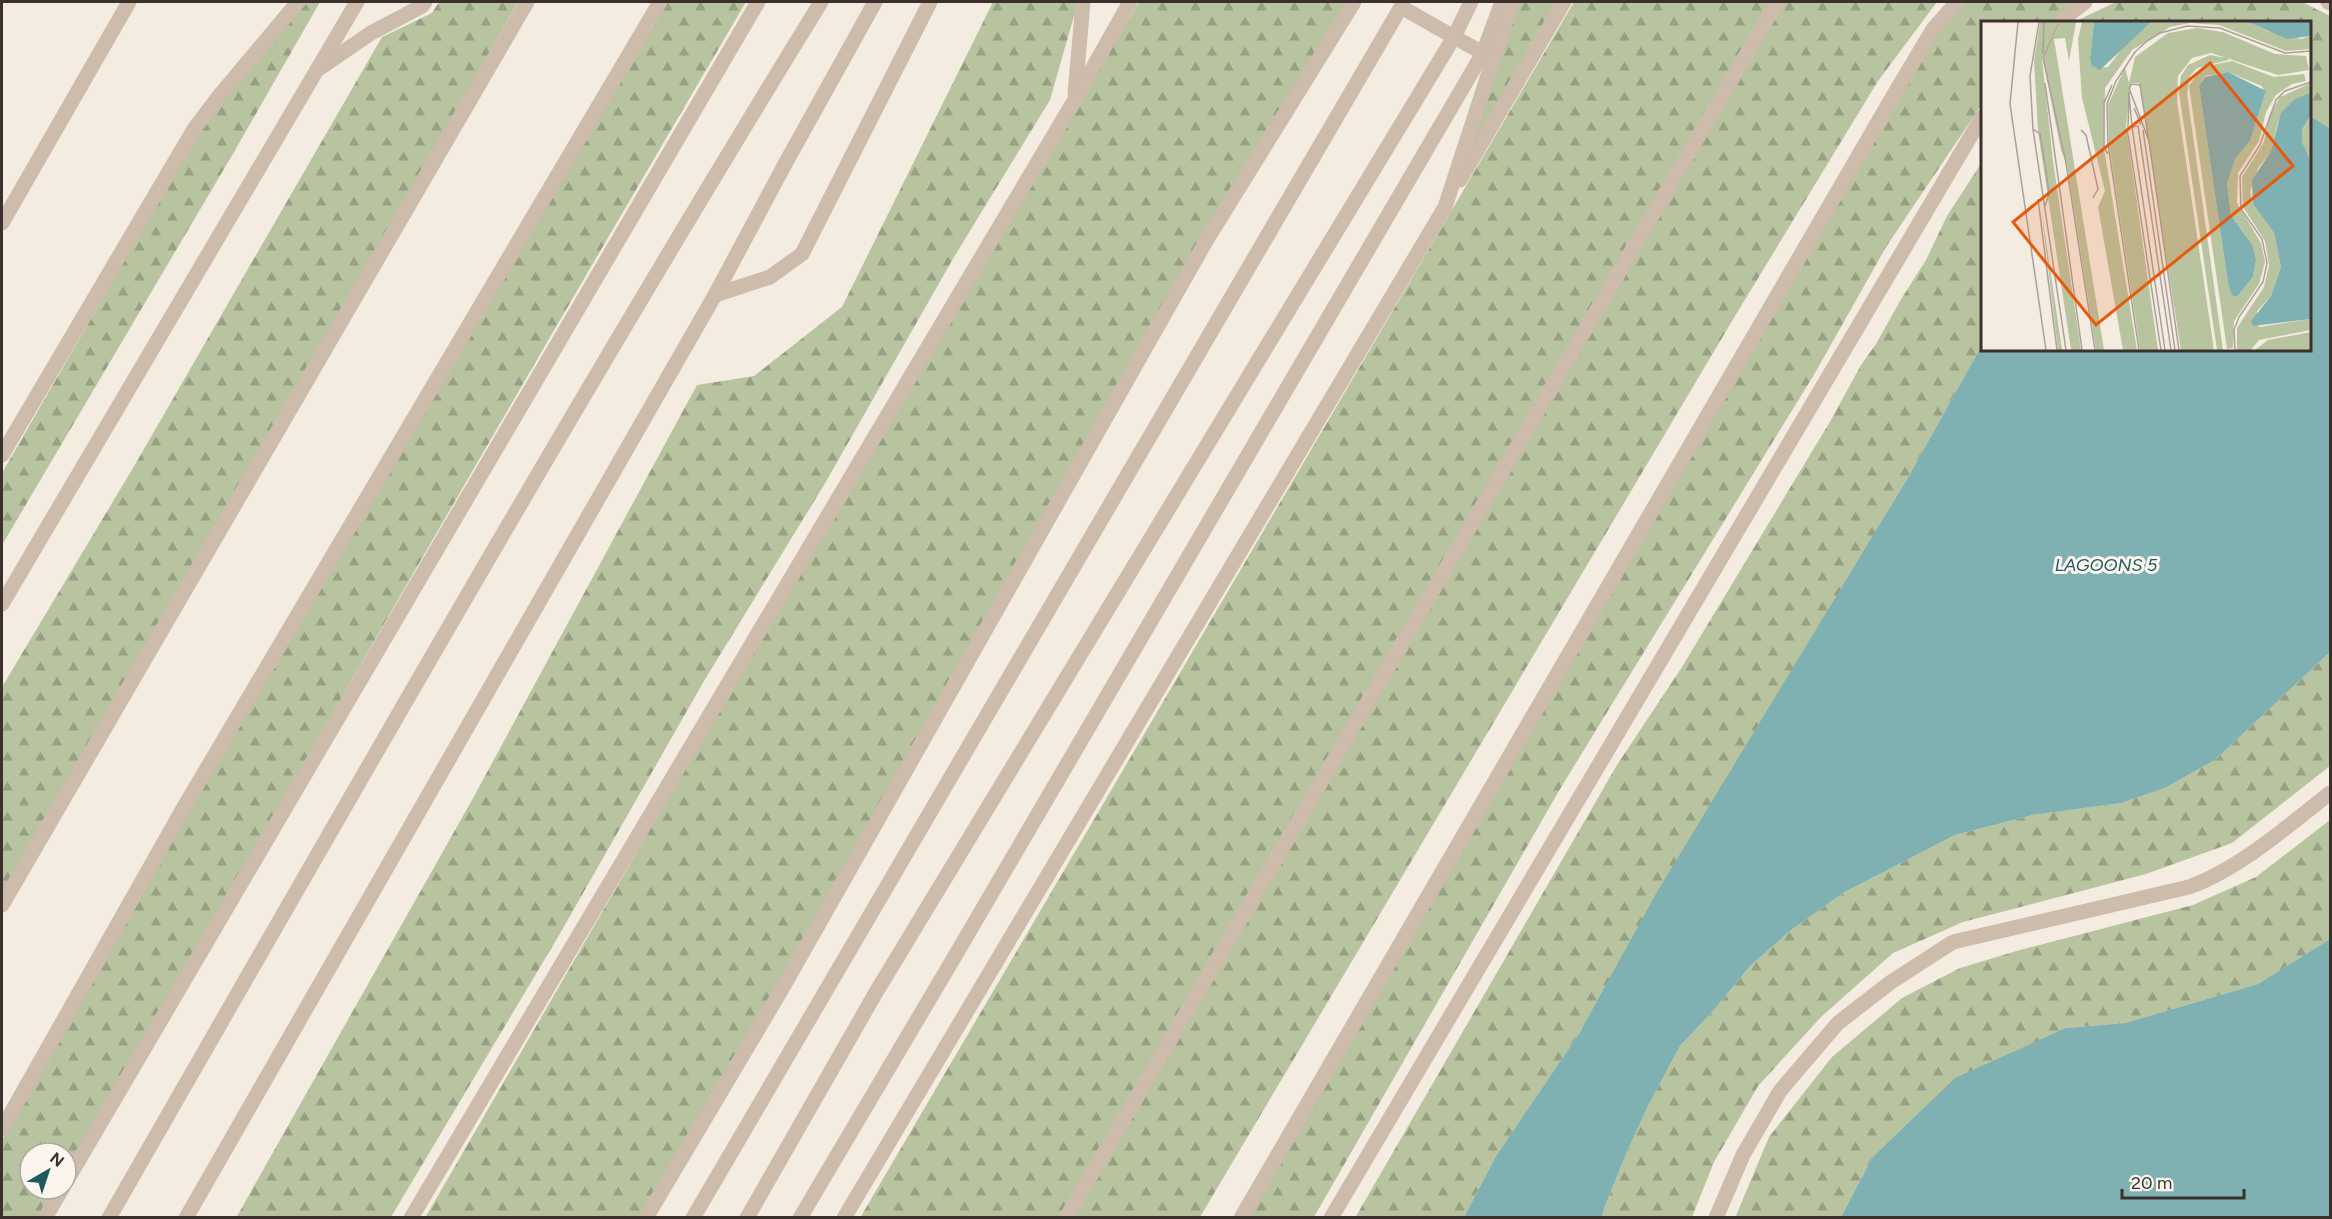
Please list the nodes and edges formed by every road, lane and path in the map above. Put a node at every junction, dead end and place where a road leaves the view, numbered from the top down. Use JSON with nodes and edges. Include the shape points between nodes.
{"nodes":[{"id":1,"x":129,"y":2,"type":"edge"},
{"id":2,"x":298,"y":2,"type":"edge"},
{"id":3,"x":357,"y":2,"type":"edge"},
{"id":4,"x":425,"y":2,"type":"edge"},
{"id":5,"x":527,"y":2,"type":"edge"},
{"id":6,"x":660,"y":2,"type":"edge"},
{"id":7,"x":758,"y":2,"type":"edge"},
{"id":8,"x":822,"y":2,"type":"edge"},
{"id":9,"x":875,"y":2,"type":"edge"},
{"id":10,"x":930,"y":2,"type":"edge"},
{"id":11,"x":1083,"y":2,"type":"edge"},
{"id":12,"x":1130,"y":2,"type":"edge"},
{"id":13,"x":1354,"y":2,"type":"edge"},
{"id":14,"x":1471,"y":2,"type":"edge"},
{"id":15,"x":1502,"y":2,"type":"edge"},
{"id":16,"x":1512,"y":2,"type":"edge"},
{"id":17,"x":1564,"y":2,"type":"edge"},
{"id":18,"x":1777,"y":2,"type":"edge"},
{"id":19,"x":1957,"y":2,"type":"edge"},
{"id":20,"x":2085,"y":2,"type":"edge"},
{"id":21,"x":1399,"y":3,"type":"edge"},
{"id":22,"x":2061,"y":21,"type":"edge"},
{"id":23,"x":1454,"y":37,"type":"junction"},
{"id":24,"x":1483,"y":53,"type":"junction"},
{"id":25,"x":317,"y":70,"type":"junction"},
{"id":26,"x":1074,"y":101,"type":"junction"},
{"id":27,"x":1981,"y":120,"type":"edge"},
{"id":28,"x":1445,"y":207,"type":"junction"},
{"id":29,"x":2,"y":224,"type":"edge"},
{"id":30,"x":715,"y":295,"type":"junction"},
{"id":31,"x":2,"y":455,"type":"edge"},
{"id":32,"x":2,"y":604,"type":"edge"},
{"id":33,"x":2331,"y":793,"type":"edge"},
{"id":34,"x":2,"y":905,"type":"edge"},
{"id":35,"x":2,"y":1130,"type":"edge"},
{"id":36,"x":78,"y":1162,"type":"edge"},
{"id":37,"x":55,"y":1201,"type":"edge"},
{"id":38,"x":45,"y":1218,"type":"edge"},
{"id":39,"x":109,"y":1218,"type":"edge"},
{"id":40,"x":186,"y":1218,"type":"edge"},
{"id":41,"x":411,"y":1218,"type":"edge"},
{"id":42,"x":646,"y":1218,"type":"edge"},
{"id":43,"x":693,"y":1218,"type":"edge"},
{"id":44,"x":747,"y":1218,"type":"edge"},
{"id":45,"x":800,"y":1218,"type":"edge"},
{"id":46,"x":844,"y":1218,"type":"edge"},
{"id":47,"x":1066,"y":1218,"type":"edge"},
{"id":48,"x":1241,"y":1218,"type":"edge"},
{"id":49,"x":1331,"y":1218,"type":"edge"},
{"id":50,"x":1716,"y":1218,"type":"edge"}],
"edges":[{"from":1,"to":29,"type":"street"},
{"from":2,"to":31,"type":"street","via":[[194,129]]},
{"from":3,"to":25,"type":"street"},
{"from":4,"to":25,"type":"street"},
{"from":5,"to":34,"type":"street"},
{"from":6,"to":35,"type":"street","via":[[196,787]]},
{"from":7,"to":36,"type":"street"},
{"from":8,"to":39,"type":"street","via":[[494,547]]},
{"from":9,"to":30,"type":"street"},
{"from":10,"to":30,"type":"street","via":[[802,254],[770,277]]},
{"from":11,"to":26,"type":"street"},
{"from":12,"to":26,"type":"street"},
{"from":13,"to":42,"type":"street","via":[[1206,241],[782,989]]},
{"from":14,"to":23,"type":"street"},
{"from":15,"to":24,"type":"street"},
{"from":16,"to":28,"type":"street"},
{"from":17,"to":28,"type":"street"},
{"from":18,"to":47,"type":"street"},
{"from":19,"to":48,"type":"street","via":[[1933,29],[1896,91]]},
{"from":20,"to":22,"type":"street"},
{"from":21,"to":23,"type":"street"},
{"from":21,"to":43,"type":"street"},
{"from":23,"to":24,"type":"street"},
{"from":23,"to":44,"type":"street","via":[[875,994]]},
{"from":24,"to":45,"type":"street"},
{"from":25,"to":32,"type":"street"},
{"from":26,"to":41,"type":"street"},
{"from":27,"to":49,"type":"street"},
{"from":28,"to":46,"type":"street"},
{"from":30,"to":40,"type":"street"},
{"from":33,"to":50,"type":"street","via":[[2210,879],[1953,942],[1891,982],[1838,1023],[1780,1091],[1743,1155]]},
{"from":37,"to":38,"type":"street"}]}
